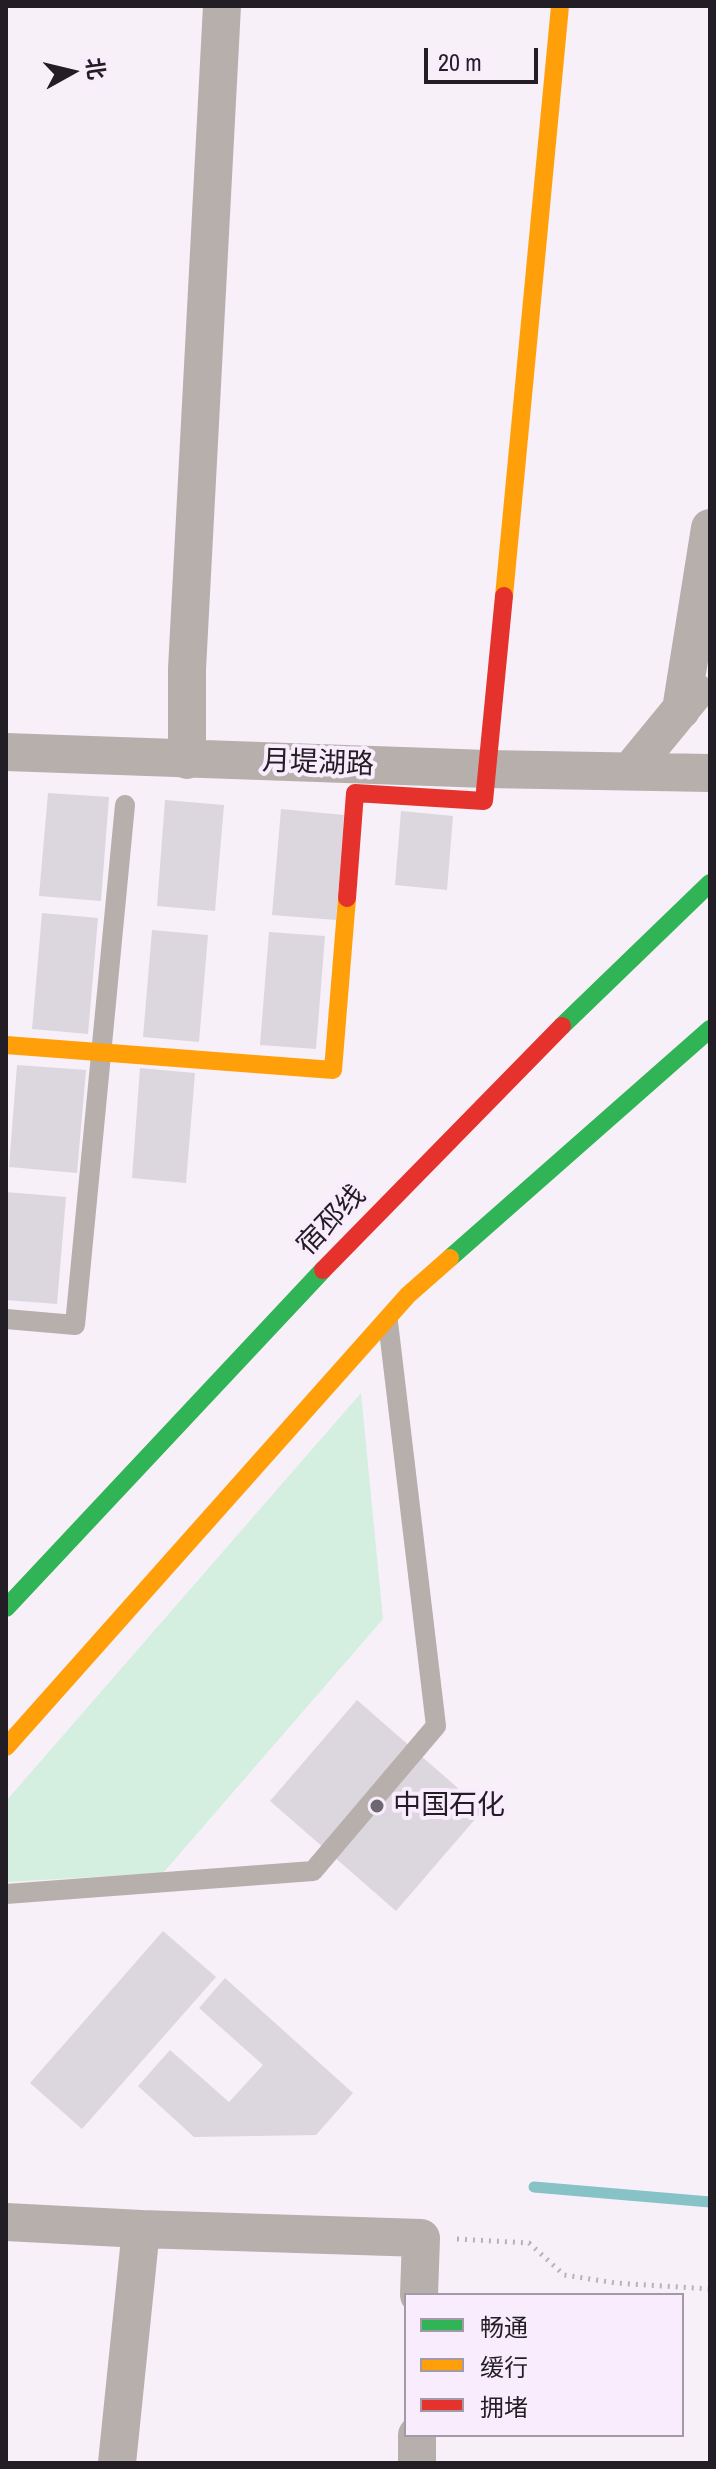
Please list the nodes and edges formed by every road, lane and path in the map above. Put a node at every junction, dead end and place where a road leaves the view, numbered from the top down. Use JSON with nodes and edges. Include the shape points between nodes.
{"nodes":[{"id":1,"x":222,"y":6,"type":"edge"},
{"id":2,"x":560,"y":6,"type":"edge"},
{"id":3,"x":710,"y":528,"type":"edge"},
{"id":4,"x":710,"y":674,"type":"edge"},
{"id":5,"x":681,"y":710,"type":"junction"},
{"id":6,"x":6,"y":752,"type":"edge"},
{"id":7,"x":187,"y":760,"type":"junction"},
{"id":8,"x":487,"y":769,"type":"junction"},
{"id":9,"x":631,"y":770,"type":"junction"},
{"id":10,"x":710,"y":773,"type":"edge"},
{"id":11,"x":125,"y":805,"type":"dead end"},
{"id":12,"x":710,"y":883,"type":"edge"},
{"id":13,"x":710,"y":1029,"type":"edge"},
{"id":14,"x":6,"y":1045,"type":"edge"},
{"id":15,"x":101,"y":1053,"type":"junction"},
{"id":16,"x":388,"y":1318,"type":"junction"},
{"id":17,"x":6,"y":1319,"type":"edge"},
{"id":18,"x":6,"y":1608,"type":"edge"},
{"id":19,"x":6,"y":1747,"type":"edge"},
{"id":20,"x":6,"y":1894,"type":"edge"},
{"id":21,"x":6,"y":2222,"type":"edge"},
{"id":22,"x":141,"y":2229,"type":"junction"},
{"id":23,"x":421,"y":2238,"type":"junction"},
{"id":24,"x":710,"y":2289,"type":"edge"},
{"id":25,"x":419,"y":2293,"type":"edge"},
{"id":26,"x":417,"y":2437,"type":"edge"},
{"id":27,"x":117,"y":2463,"type":"edge"},
{"id":28,"x":417,"y":2463,"type":"edge"}],
"edges":[{"from":1,"to":7,"type":"street","via":[[187,669]]},
{"from":2,"to":8,"type":"main road"},
{"from":3,"to":5,"type":"street"},
{"from":4,"to":5,"type":"street"},
{"from":5,"to":9,"type":"street"},
{"from":6,"to":7,"type":"street","name":"月堤湖路"},
{"from":7,"to":8,"type":"street","name":"月堤湖路"},
{"from":8,"to":9,"type":"street","name":"月堤湖路"},
{"from":8,"to":15,"type":"main road","via":[[484,801],[355,793],[333,1070]]},
{"from":9,"to":10,"type":"street","name":"月堤湖路"},
{"from":11,"to":15,"type":"lane"},
{"from":12,"to":18,"type":"main road","name":"宿邳线","via":[[285,1309]]},
{"from":13,"to":16,"type":"main road"},
{"from":14,"to":15,"type":"main road"},
{"from":15,"to":17,"type":"lane","via":[[75,1325]]},
{"from":16,"to":19,"type":"main road"},
{"from":16,"to":20,"type":"lane","via":[[436,1726],[313,1871]]},
{"from":21,"to":22,"type":"street"},
{"from":22,"to":23,"type":"street"},
{"from":22,"to":27,"type":"street"},
{"from":23,"to":24,"type":"path","via":[[529,2243],[564,2275]]},
{"from":23,"to":25,"type":"street"},
{"from":26,"to":28,"type":"street"}]}
